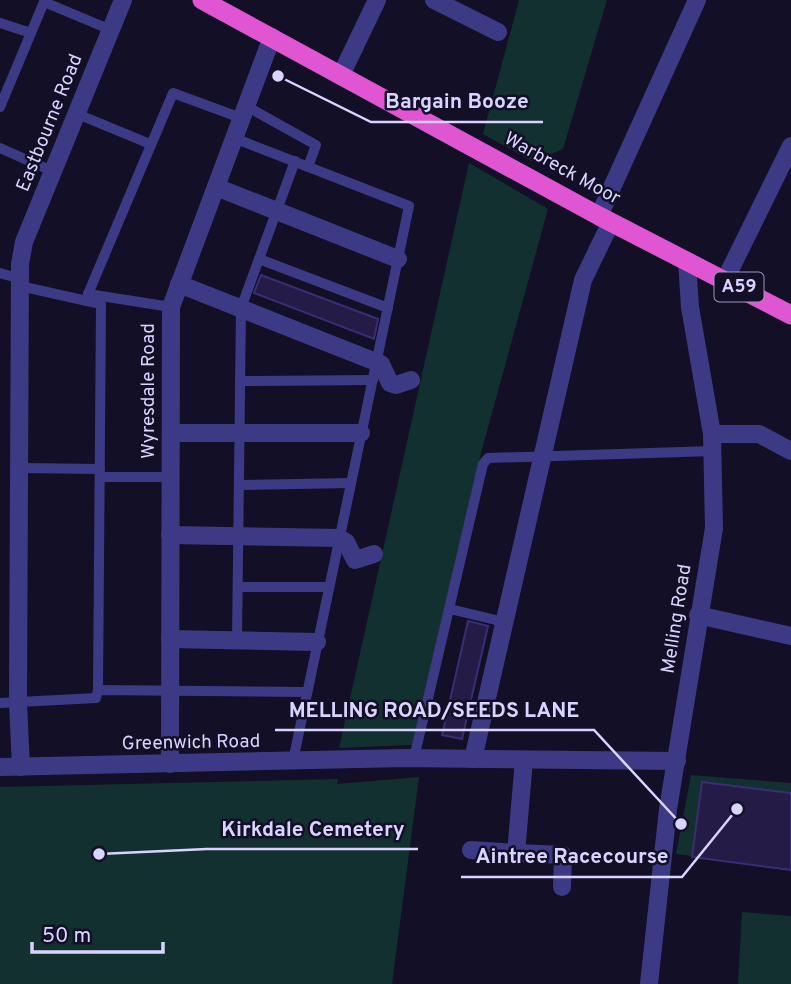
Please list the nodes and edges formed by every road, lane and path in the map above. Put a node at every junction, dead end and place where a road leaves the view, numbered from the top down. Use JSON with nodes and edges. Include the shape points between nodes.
{"nodes":[{"id":1,"x":123,"y":0,"type":"edge"},
{"id":2,"x":377,"y":0,"type":"edge"},
{"id":3,"x":434,"y":0,"type":"edge"},
{"id":4,"x":697,"y":0,"type":"edge"},
{"id":5,"x":204,"y":1,"type":"edge"},
{"id":6,"x":43,"y":6,"type":"junction"},
{"id":7,"x":0,"y":23,"type":"edge"},
{"id":8,"x":86,"y":24,"type":"dead end"},
{"id":9,"x":111,"y":30,"type":"junction"},
{"id":10,"x":498,"y":32,"type":"dead end"},
{"id":11,"x":31,"y":33,"type":"junction"},
{"id":12,"x":272,"y":37,"type":"junction"},
{"id":13,"x":342,"y":74,"type":"junction"},
{"id":14,"x":0,"y":107,"type":"edge"},
{"id":15,"x":243,"y":112,"type":"junction"},
{"id":16,"x":75,"y":113,"type":"junction"},
{"id":17,"x":234,"y":138,"type":"junction"},
{"id":18,"x":150,"y":144,"type":"junction"},
{"id":19,"x":791,"y":146,"type":"edge"},
{"id":20,"x":0,"y":148,"type":"edge"},
{"id":21,"x":295,"y":161,"type":"junction"},
{"id":22,"x":308,"y":167,"type":"junction"},
{"id":23,"x":52,"y":171,"type":"junction"},
{"id":24,"x":216,"y":187,"type":"junction"},
{"id":25,"x":276,"y":211,"type":"junction"},
{"id":26,"x":605,"y":219,"type":"junction"},
{"id":27,"x":259,"y":259,"type":"junction"},
{"id":28,"x":398,"y":259,"type":"junction"},
{"id":29,"x":687,"y":261,"type":"junction"},
{"id":30,"x":0,"y":273,"type":"edge"},
{"id":31,"x":725,"y":280,"type":"junction"},
{"id":32,"x":20,"y":282,"type":"junction"},
{"id":33,"x":179,"y":284,"type":"junction"},
{"id":34,"x":88,"y":298,"type":"junction"},
{"id":35,"x":171,"y":307,"type":"junction"},
{"id":36,"x":241,"y":308,"type":"junction"},
{"id":37,"x":388,"y":308,"type":"junction"},
{"id":38,"x":791,"y":314,"type":"edge"},
{"id":39,"x":376,"y":362,"type":"junction"},
{"id":40,"x":411,"y":380,"type":"dead end"},
{"id":41,"x":240,"y":381,"type":"junction"},
{"id":42,"x":385,"y":387,"type":"junction"},
{"id":43,"x":171,"y":433,"type":"junction"},
{"id":44,"x":240,"y":433,"type":"junction"},
{"id":45,"x":362,"y":433,"type":"junction"},
{"id":46,"x":713,"y":443,"type":"junction"},
{"id":47,"x":791,"y":451,"type":"edge"},
{"id":48,"x":541,"y":458,"type":"junction"},
{"id":49,"x":20,"y":468,"type":"junction"},
{"id":50,"x":100,"y":473,"type":"junction"},
{"id":51,"x":170,"y":477,"type":"junction"},
{"id":52,"x":351,"y":483,"type":"junction"},
{"id":53,"x":239,"y":485,"type":"junction"},
{"id":54,"x":170,"y":535,"type":"junction"},
{"id":55,"x":238,"y":536,"type":"junction"},
{"id":56,"x":339,"y":538,"type":"junction"},
{"id":57,"x":374,"y":554,"type":"dead end"},
{"id":58,"x":237,"y":587,"type":"junction"},
{"id":59,"x":329,"y":587,"type":"junction"},
{"id":60,"x":450,"y":609,"type":"junction"},
{"id":61,"x":698,"y":615,"type":"junction"},
{"id":62,"x":504,"y":622,"type":"junction"},
{"id":63,"x":791,"y":636,"type":"edge"},
{"id":64,"x":170,"y":639,"type":"junction"},
{"id":65,"x":237,"y":640,"type":"junction"},
{"id":66,"x":317,"y":642,"type":"junction"},
{"id":67,"x":98,"y":690,"type":"junction"},
{"id":68,"x":170,"y":692,"type":"junction"},
{"id":69,"x":307,"y":692,"type":"junction"},
{"id":70,"x":9,"y":703,"type":"edge"},
{"id":71,"x":414,"y":758,"type":"junction"},
{"id":72,"x":473,"y":759,"type":"junction"},
{"id":73,"x":524,"y":760,"type":"junction"},
{"id":74,"x":293,"y":761,"type":"junction"},
{"id":75,"x":677,"y":761,"type":"junction"},
{"id":76,"x":170,"y":764,"type":"junction"},
{"id":77,"x":0,"y":767,"type":"edge"},
{"id":78,"x":21,"y":767,"type":"junction"},
{"id":79,"x":471,"y":850,"type":"dead end"},
{"id":80,"x":516,"y":853,"type":"junction"},
{"id":81,"x":562,"y":887,"type":"dead end"},
{"id":82,"x":649,"y":984,"type":"edge"}],
"edges":[{"from":1,"to":9,"type":"street","name":"Eastbourne Road"},
{"from":2,"to":13,"type":"street"},
{"from":3,"to":10,"type":"street"},
{"from":4,"to":26,"type":"street"},
{"from":5,"to":12,"type":"highway","name":"Warbreck Moor","number":"A59"},
{"from":6,"to":8,"type":"lane"},
{"from":6,"to":9,"type":"lane","via":[[44,2]]},
{"from":6,"to":11,"type":"lane"},
{"from":7,"to":11,"type":"lane"},
{"from":9,"to":16,"type":"street","name":"Eastbourne Road"},
{"from":11,"to":14,"type":"lane"},
{"from":12,"to":13,"type":"highway","name":"Warbreck Moor","number":"A59"},
{"from":12,"to":15,"type":"street","name":"Wyresdale Road"},
{"from":13,"to":26,"type":"highway","name":"Warbreck Moor","number":"A59"},
{"from":15,"to":17,"type":"street","name":"Wyresdale Road"},
{"from":15,"to":18,"type":"lane","via":[[173,93]]},
{"from":15,"to":22,"type":"lane","via":[[316,145]]},
{"from":16,"to":18,"type":"lane"},
{"from":16,"to":23,"type":"street","name":"Eastbourne Road"},
{"from":17,"to":21,"type":"lane"},
{"from":17,"to":24,"type":"street","name":"Wyresdale Road"},
{"from":18,"to":34,"type":"lane"},
{"from":19,"to":31,"type":"street"},
{"from":20,"to":23,"type":"lane"},
{"from":21,"to":22,"type":"lane"},
{"from":21,"to":25,"type":"lane"},
{"from":22,"to":28,"type":"lane","via":[[410,206]]},
{"from":23,"to":32,"type":"street","name":"Eastbourne Road","via":[[24,242]]},
{"from":24,"to":25,"type":"street"},
{"from":24,"to":33,"type":"street","name":"Wyresdale Road"},
{"from":25,"to":27,"type":"lane"},
{"from":25,"to":28,"type":"street"},
{"from":26,"to":29,"type":"highway","name":"Warbreck Moor","number":"A59"},
{"from":26,"to":48,"type":"street","via":[[583,280]]},
{"from":27,"to":36,"type":"lane"},
{"from":27,"to":37,"type":"lane"},
{"from":28,"to":37,"type":"lane"},
{"from":29,"to":31,"type":"highway","name":"Warbreck Moor","number":"A59"},
{"from":29,"to":46,"type":"street","name":"Melling Road","via":[[690,307]]},
{"from":30,"to":32,"type":"lane"},
{"from":31,"to":38,"type":"highway","name":"Warbreck Moor","number":"A59"},
{"from":32,"to":34,"type":"lane"},
{"from":32,"to":49,"type":"street","name":"Eastbourne Road"},
{"from":33,"to":35,"type":"street","name":"Wyresdale Road"},
{"from":33,"to":36,"type":"street"},
{"from":34,"to":35,"type":"lane"},
{"from":34,"to":50,"type":"lane","via":[[101,304]]},
{"from":35,"to":43,"type":"street","name":"Wyresdale Road"},
{"from":36,"to":39,"type":"street"},
{"from":36,"to":41,"type":"lane"},
{"from":37,"to":39,"type":"lane"},
{"from":39,"to":42,"type":"street","via":[[381,364]]},
{"from":40,"to":42,"type":"street"},
{"from":41,"to":42,"type":"lane"},
{"from":41,"to":44,"type":"lane"},
{"from":42,"to":45,"type":"lane"},
{"from":43,"to":44,"type":"street"},
{"from":43,"to":51,"type":"street","name":"Wyresdale Road"},
{"from":44,"to":45,"type":"street"},
{"from":44,"to":53,"type":"lane"},
{"from":45,"to":52,"type":"lane"},
{"from":46,"to":47,"type":"street","via":[[759,434]]},
{"from":46,"to":48,"type":"lane"},
{"from":46,"to":61,"type":"street","name":"Melling Road","via":[[714,528]]},
{"from":48,"to":60,"type":"lane","via":[[488,458],[483,464]]},
{"from":48,"to":62,"type":"street"},
{"from":49,"to":50,"type":"lane"},
{"from":49,"to":70,"type":"street","name":"Eastbourne Road"},
{"from":50,"to":51,"type":"lane"},
{"from":50,"to":67,"type":"lane"},
{"from":51,"to":54,"type":"street","name":"Wyresdale Road"},
{"from":52,"to":53,"type":"lane"},
{"from":52,"to":56,"type":"lane"},
{"from":53,"to":55,"type":"lane"},
{"from":54,"to":55,"type":"street"},
{"from":54,"to":64,"type":"street","name":"Wyresdale Road"},
{"from":55,"to":56,"type":"street"},
{"from":55,"to":58,"type":"lane"},
{"from":56,"to":57,"type":"street","via":[[346,542],[356,567]]},
{"from":56,"to":59,"type":"lane"},
{"from":58,"to":59,"type":"lane"},
{"from":58,"to":65,"type":"lane"},
{"from":59,"to":66,"type":"lane"},
{"from":60,"to":62,"type":"lane"},
{"from":60,"to":71,"type":"lane"},
{"from":61,"to":63,"type":"street"},
{"from":61,"to":75,"type":"street","name":"Melling Road"},
{"from":62,"to":72,"type":"street"},
{"from":64,"to":65,"type":"street"},
{"from":64,"to":68,"type":"street","name":"Wyresdale Road"},
{"from":65,"to":66,"type":"street"},
{"from":66,"to":69,"type":"lane"},
{"from":67,"to":68,"type":"lane"},
{"from":67,"to":70,"type":"lane","via":[[96,698]]},
{"from":68,"to":69,"type":"lane"},
{"from":68,"to":76,"type":"street","name":"Wyresdale Road"},
{"from":69,"to":74,"type":"lane"},
{"from":70,"to":78,"type":"street","name":"Eastbourne Road"},
{"from":71,"to":72,"type":"street","name":"Greenwich Road"},
{"from":71,"to":74,"type":"street","name":"Greenwich Road"},
{"from":72,"to":73,"type":"street","name":"Greenwich Road"},
{"from":73,"to":75,"type":"street","name":"Greenwich Road"},
{"from":73,"to":80,"type":"street"},
{"from":74,"to":76,"type":"street","name":"Greenwich Road"},
{"from":75,"to":82,"type":"street","name":"Melling Road","via":[[661,858]]},
{"from":76,"to":78,"type":"street","name":"Greenwich Road"},
{"from":77,"to":78,"type":"street","name":"Greenwich Road"},
{"from":79,"to":80,"type":"street"},
{"from":80,"to":81,"type":"street","via":[[564,855]]}]}
